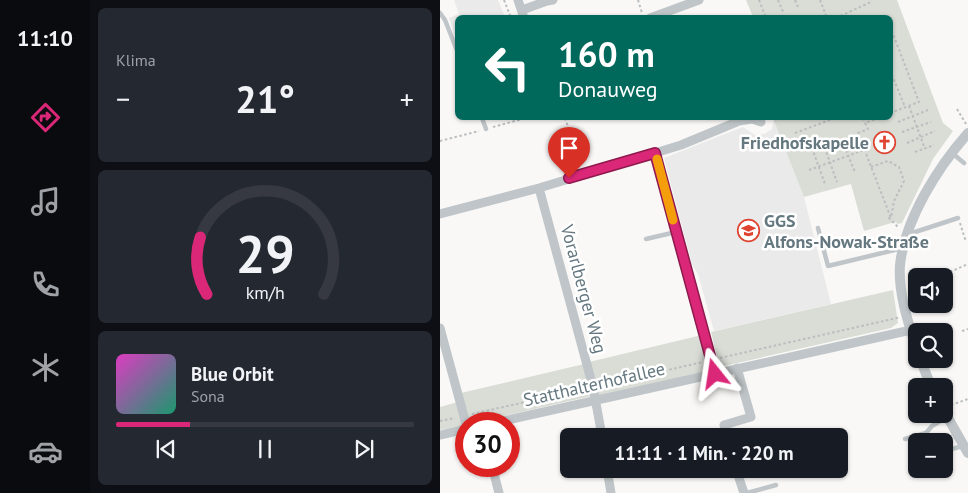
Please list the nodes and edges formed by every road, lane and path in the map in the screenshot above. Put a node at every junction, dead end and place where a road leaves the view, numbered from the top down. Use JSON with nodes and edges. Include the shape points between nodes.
{"nodes":[{"id":1,"x":504,"y":0,"type":"edge"},
{"id":2,"x":518,"y":0,"type":"edge"},
{"id":3,"x":553,"y":0,"type":"edge"},
{"id":4,"x":638,"y":0,"type":"edge"},
{"id":5,"x":699,"y":0,"type":"edge"},
{"id":6,"x":759,"y":0,"type":"edge"},
{"id":7,"x":778,"y":0,"type":"edge"},
{"id":8,"x":795,"y":0,"type":"edge"},
{"id":9,"x":820,"y":0,"type":"edge"},
{"id":10,"x":871,"y":2,"type":"dead end"},
{"id":11,"x":798,"y":7,"type":"dead end"},
{"id":12,"x":440,"y":13,"type":"edge"},
{"id":13,"x":523,"y":14,"type":"edge"},
{"id":14,"x":784,"y":14,"type":"dead end"},
{"id":15,"x":510,"y":15,"type":"edge"},
{"id":16,"x":643,"y":15,"type":"edge"},
{"id":17,"x":658,"y":15,"type":"edge"},
{"id":18,"x":765,"y":15,"type":"edge"},
{"id":19,"x":826,"y":15,"type":"edge"},
{"id":20,"x":843,"y":15,"type":"edge"},
{"id":21,"x":893,"y":34,"type":"edge"},
{"id":22,"x":455,"y":45,"type":"edge"},
{"id":23,"x":893,"y":77,"type":"edge"},
{"id":24,"x":908,"y":106,"type":"junction"},
{"id":25,"x":905,"y":107,"type":"junction"},
{"id":26,"x":928,"y":110,"type":"dead end"},
{"id":27,"x":957,"y":110,"type":"dead end"},
{"id":28,"x":893,"y":112,"type":"edge"},
{"id":29,"x":913,"y":116,"type":"junction"},
{"id":30,"x":483,"y":120,"type":"edge"},
{"id":31,"x":566,"y":120,"type":"edge"},
{"id":32,"x":746,"y":120,"type":"edge"},
{"id":33,"x":755,"y":120,"type":"edge"},
{"id":34,"x":831,"y":120,"type":"edge"},
{"id":35,"x":864,"y":120,"type":"edge"},
{"id":36,"x":873,"y":120,"type":"edge"},
{"id":37,"x":761,"y":122,"type":"dead end"},
{"id":38,"x":898,"y":122,"type":"dead end"},
{"id":39,"x":931,"y":122,"type":"dead end"},
{"id":40,"x":865,"y":123,"type":"junction"},
{"id":41,"x":917,"y":127,"type":"junction"},
{"id":42,"x":968,"y":128,"type":"edge"},
{"id":43,"x":486,"y":129,"type":"dead end"},
{"id":44,"x":936,"y":131,"type":"dead end"},
{"id":45,"x":902,"y":132,"type":"dead end"},
{"id":46,"x":796,"y":133,"type":"dead end"},
{"id":47,"x":968,"y":133,"type":"edge"},
{"id":48,"x":921,"y":137,"type":"junction"},
{"id":49,"x":842,"y":141,"type":"dead end"},
{"id":50,"x":822,"y":143,"type":"dead end"},
{"id":51,"x":907,"y":143,"type":"dead end"},
{"id":52,"x":934,"y":146,"type":"dead end"},
{"id":53,"x":812,"y":148,"type":"dead end"},
{"id":54,"x":926,"y":149,"type":"junction"},
{"id":55,"x":864,"y":150,"type":"junction"},
{"id":56,"x":916,"y":152,"type":"dead end"},
{"id":57,"x":655,"y":153,"type":"junction"},
{"id":58,"x":952,"y":153,"type":"junction"},
{"id":59,"x":848,"y":156,"type":"junction"},
{"id":60,"x":830,"y":162,"type":"junction"},
{"id":61,"x":964,"y":163,"type":"dead end"},
{"id":62,"x":819,"y":167,"type":"junction"},
{"id":63,"x":871,"y":167,"type":"junction"},
{"id":64,"x":809,"y":170,"type":"dead end"},
{"id":65,"x":855,"y":172,"type":"dead end"},
{"id":66,"x":583,"y":173,"type":"junction"},
{"id":67,"x":837,"y":182,"type":"dead end"},
{"id":68,"x":825,"y":184,"type":"dead end"},
{"id":69,"x":539,"y":188,"type":"junction"},
{"id":70,"x":440,"y":214,"type":"edge"},
{"id":71,"x":891,"y":218,"type":"junction"},
{"id":72,"x":958,"y":218,"type":"joint"},
{"id":73,"x":818,"y":228,"type":"dead end"},
{"id":74,"x":676,"y":232,"type":"junction"},
{"id":75,"x":906,"y":235,"type":"junction"},
{"id":76,"x":646,"y":239,"type":"dead end"},
{"id":77,"x":966,"y":242,"type":"dead end"},
{"id":78,"x":904,"y":248,"type":"junction"},
{"id":79,"x":968,"y":264,"type":"edge"},
{"id":80,"x":953,"y":271,"type":"edge"},
{"id":81,"x":906,"y":310,"type":"junction"},
{"id":82,"x":909,"y":323,"type":"edge"},
{"id":83,"x":440,"y":328,"type":"edge"},
{"id":84,"x":968,"y":329,"type":"edge"},
{"id":85,"x":908,"y":331,"type":"edge"},
{"id":86,"x":962,"y":331,"type":"dead end"},
{"id":87,"x":711,"y":360,"type":"junction"},
{"id":88,"x":738,"y":368,"type":"junction"},
{"id":89,"x":715,"y":374,"type":"junction"},
{"id":90,"x":593,"y":386,"type":"junction"},
{"id":91,"x":596,"y":400,"type":"junction"},
{"id":92,"x":968,"y":400,"type":"edge"},
{"id":93,"x":953,"y":408,"type":"edge"},
{"id":94,"x":463,"y":412,"type":"edge"},
{"id":95,"x":495,"y":412,"type":"edge"},
{"id":96,"x":520,"y":417,"type":"edge"},
{"id":97,"x":455,"y":420,"type":"edge"},
{"id":98,"x":440,"y":421,"type":"edge"},
{"id":99,"x":935,"y":423,"type":"edge"},
{"id":100,"x":951,"y":423,"type":"edge"},
{"id":101,"x":601,"y":428,"type":"edge"},
{"id":102,"x":725,"y":428,"type":"edge"},
{"id":103,"x":455,"y":431,"type":"edge"},
{"id":104,"x":440,"y":434,"type":"edge"},
{"id":105,"x":905,"y":439,"type":"dead end"},
{"id":106,"x":966,"y":450,"type":"edge"},
{"id":107,"x":953,"y":451,"type":"edge"},
{"id":108,"x":495,"y":477,"type":"edge"},
{"id":109,"x":608,"y":478,"type":"edge"},
{"id":110,"x":742,"y":478,"type":"edge"},
{"id":111,"x":776,"y":485,"type":"dead end"},
{"id":112,"x":499,"y":493,"type":"edge"},
{"id":113,"x":611,"y":493,"type":"edge"},
{"id":114,"x":745,"y":493,"type":"edge"}],
"edges":[{"from":1,"to":15,"type":"path"},
{"from":2,"to":13,"type":"street"},
{"from":3,"to":13,"type":"street","via":[[547,0]]},
{"from":4,"to":16,"type":"path"},
{"from":5,"to":17,"type":"street"},
{"from":6,"to":18,"type":"path"},
{"from":7,"to":14,"type":"path"},
{"from":8,"to":11,"type":"path"},
{"from":9,"to":19,"type":"path"},
{"from":10,"to":20,"type":"path"},
{"from":12,"to":22,"type":"lane"},
{"from":21,"to":24,"type":"path","via":[[919,102]]},
{"from":23,"to":25,"type":"path"},
{"from":24,"to":25,"type":"path"},
{"from":24,"to":29,"type":"path"},
{"from":25,"to":28,"type":"path"},
{"from":26,"to":29,"type":"path"},
{"from":27,"to":42,"type":"path"},
{"from":29,"to":38,"type":"path"},
{"from":29,"to":41,"type":"path"},
{"from":30,"to":43,"type":"lane"},
{"from":31,"to":66,"type":"path"},
{"from":32,"to":57,"type":"street"},
{"from":33,"to":37,"type":"street"},
{"from":34,"to":46,"type":"path"},
{"from":35,"to":40,"type":"path"},
{"from":36,"to":40,"type":"path"},
{"from":39,"to":41,"type":"path"},
{"from":40,"to":55,"type":"path","via":[[868,129],[858,133]]},
{"from":41,"to":45,"type":"path"},
{"from":41,"to":48,"type":"path"},
{"from":44,"to":48,"type":"path"},
{"from":47,"to":58,"type":"street"},
{"from":48,"to":51,"type":"path"},
{"from":48,"to":54,"type":"path"},
{"from":49,"to":59,"type":"path"},
{"from":50,"to":60,"type":"path"},
{"from":52,"to":54,"type":"path"},
{"from":53,"to":62,"type":"path"},
{"from":54,"to":56,"type":"path"},
{"from":55,"to":59,"type":"path"},
{"from":55,"to":63,"type":"path"},
{"from":57,"to":66,"type":"street"},
{"from":57,"to":74,"type":"street"},
{"from":58,"to":61,"type":"lane"},
{"from":58,"to":75,"type":"street"},
{"from":59,"to":60,"type":"path"},
{"from":59,"to":65,"type":"path"},
{"from":60,"to":62,"type":"path"},
{"from":60,"to":67,"type":"path"},
{"from":62,"to":64,"type":"path"},
{"from":62,"to":68,"type":"path"},
{"from":63,"to":71,"type":"path"},
{"from":63,"to":71,"type":"path","via":[[888,162],[899,167],[904,181],[894,201]]},
{"from":66,"to":69,"type":"street"},
{"from":69,"to":70,"type":"street"},
{"from":69,"to":90,"type":"street","name":"Vorarlberger Weg"},
{"from":71,"to":75,"type":"path"},
{"from":72,"to":75,"type":"lane"},
{"from":72,"to":77,"type":"path"},
{"from":73,"to":78,"type":"lane","via":[[828,266]]},
{"from":74,"to":76,"type":"lane"},
{"from":74,"to":87,"type":"street"},
{"from":75,"to":78,"type":"street"},
{"from":78,"to":81,"type":"street","via":[[900,266]]},
{"from":79,"to":80,"type":"path"},
{"from":81,"to":82,"type":"street"},
{"from":81,"to":87,"type":"path","via":[[898,313],[897,318]]},
{"from":83,"to":94,"type":"street"},
{"from":84,"to":86,"type":"path"},
{"from":85,"to":88,"type":"street","name":"Statthalterhofallee"},
{"from":87,"to":89,"type":"street"},
{"from":87,"to":90,"type":"path"},
{"from":88,"to":89,"type":"street","name":"Statthalterhofallee"},
{"from":88,"to":102,"type":"street","via":[[751,417],[724,425]]},
{"from":89,"to":91,"type":"street","name":"Statthalterhofallee"},
{"from":90,"to":91,"type":"street","name":"Vorarlberger Weg"},
{"from":90,"to":95,"type":"path"},
{"from":91,"to":96,"type":"street","name":"Statthalterhofallee"},
{"from":91,"to":101,"type":"street","name":"Vorarlberger Weg"},
{"from":92,"to":93,"type":"path"},
{"from":97,"to":98,"type":"path"},
{"from":99,"to":105,"type":"lane","via":[[926,433]]},
{"from":100,"to":106,"type":"street"},
{"from":103,"to":104,"type":"street"},
{"from":106,"to":107,"type":"lane"},
{"from":108,"to":112,"type":"street"},
{"from":109,"to":113,"type":"street"},
{"from":110,"to":114,"type":"street"},
{"from":111,"to":114,"type":"lane"}]}
